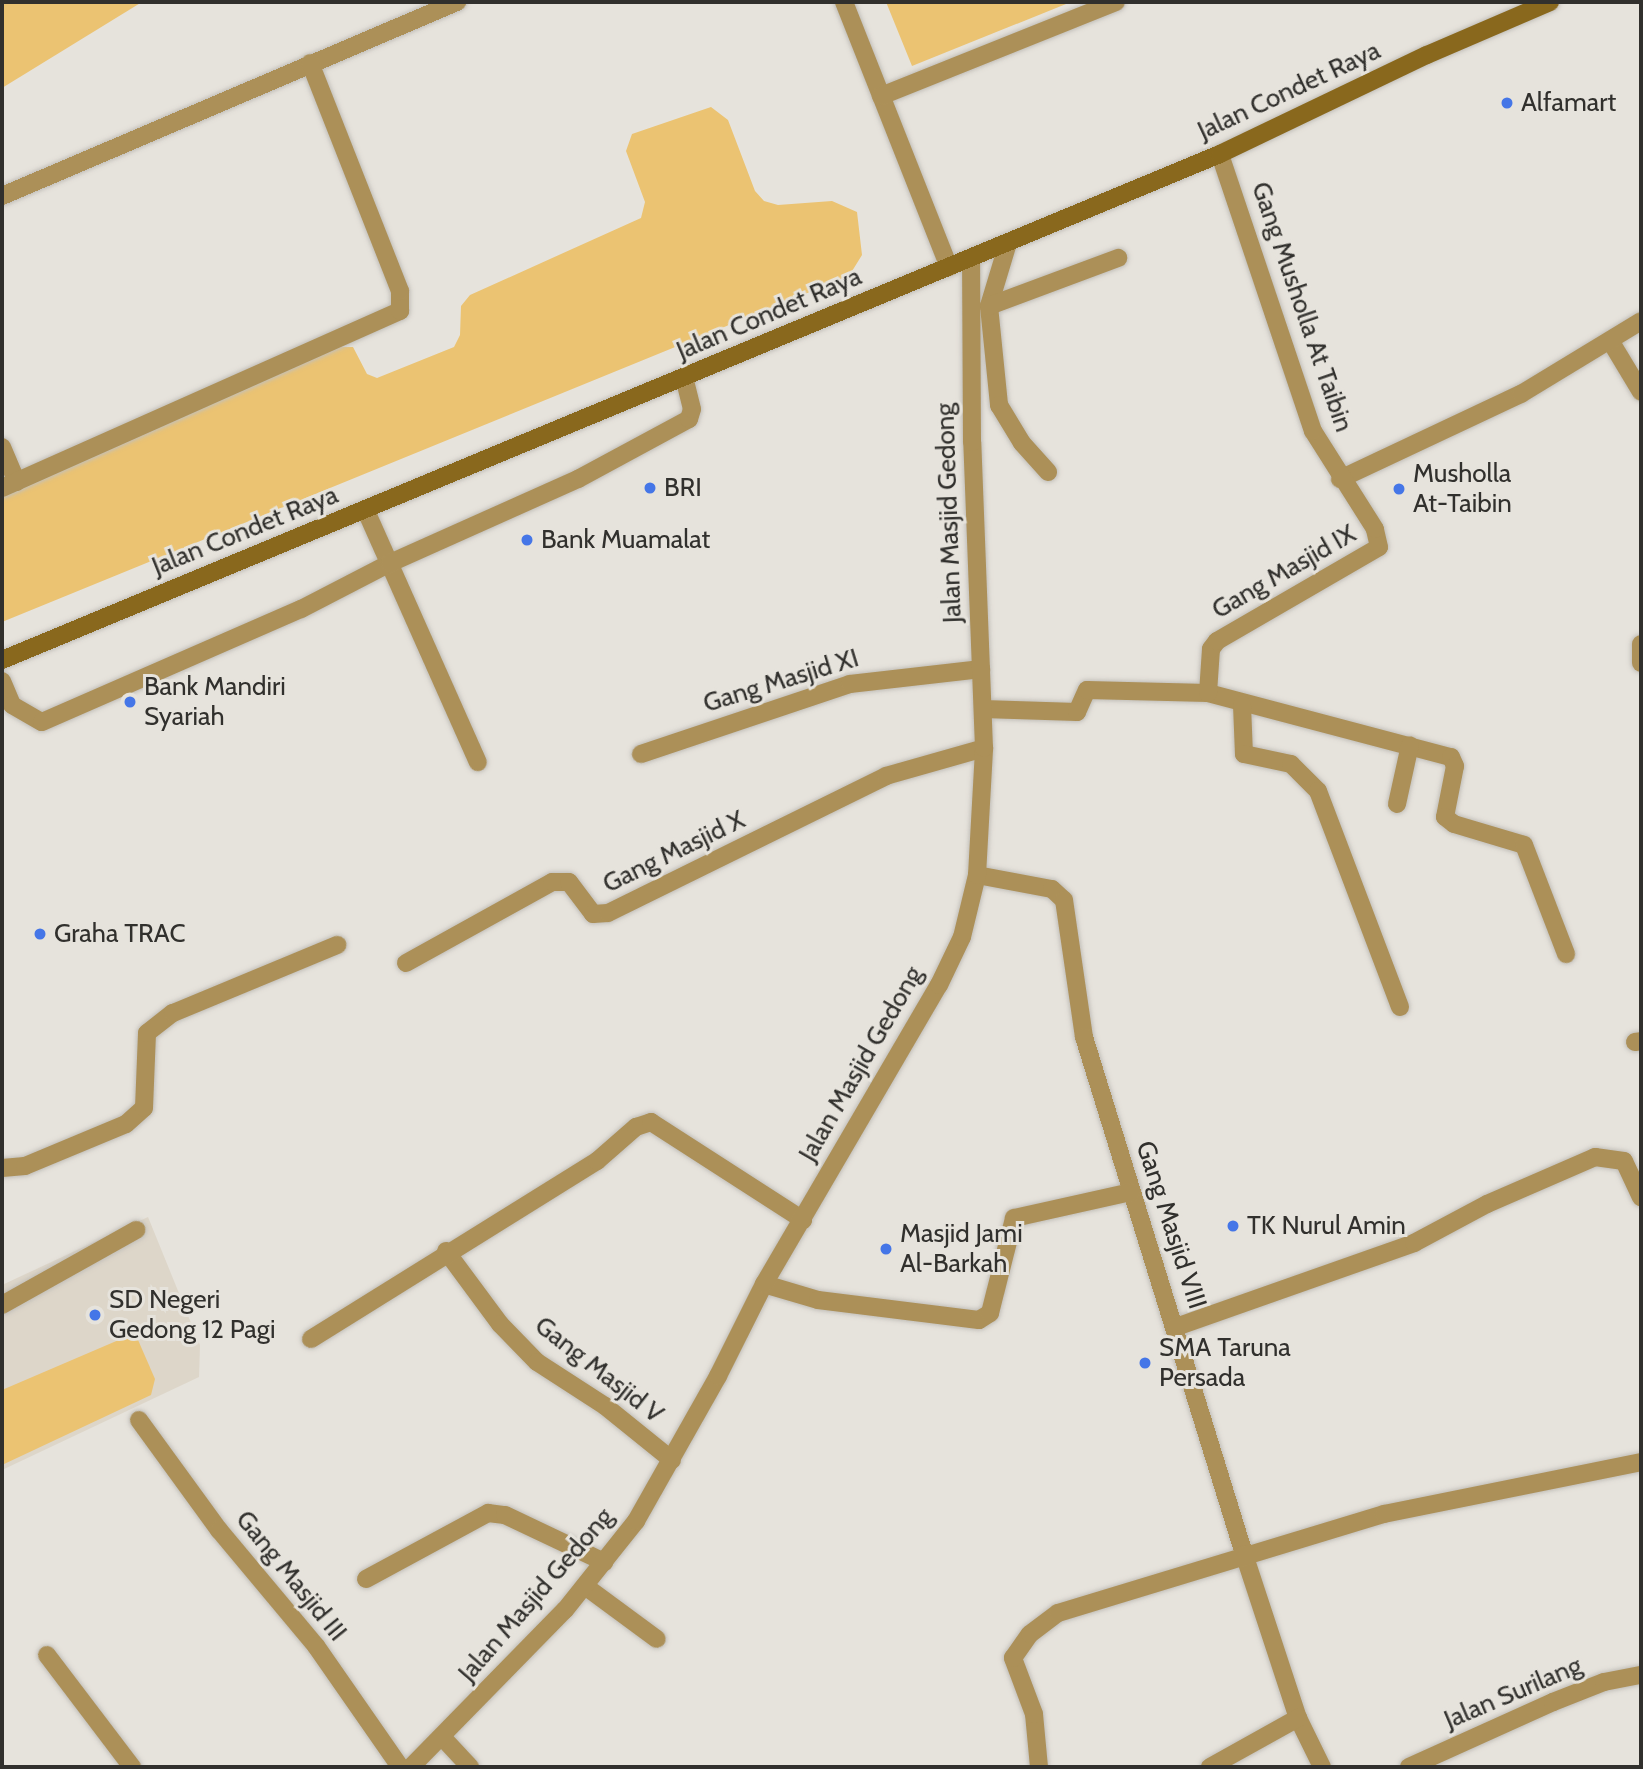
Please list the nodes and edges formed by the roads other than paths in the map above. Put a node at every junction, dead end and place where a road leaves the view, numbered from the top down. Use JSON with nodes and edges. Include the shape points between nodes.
{"nodes":[{"id":1,"x":457,"y":2,"type":"edge"},
{"id":2,"x":844,"y":2,"type":"edge"},
{"id":3,"x":1116,"y":2,"type":"edge"},
{"id":4,"x":1539,"y":4,"type":"edge"},
{"id":5,"x":310,"y":62,"type":"junction"},
{"id":6,"x":881,"y":96,"type":"junction"},
{"id":7,"x":1220,"y":154,"type":"junction"},
{"id":8,"x":2,"y":196,"type":"edge"},
{"id":9,"x":1008,"y":243,"type":"junction"},
{"id":10,"x":971,"y":258,"type":"junction"},
{"id":11,"x":1118,"y":258,"type":"dead end"},
{"id":12,"x":949,"y":267,"type":"junction"},
{"id":13,"x":989,"y":306,"type":"junction"},
{"id":14,"x":1641,"y":321,"type":"edge"},
{"id":15,"x":1611,"y":342,"type":"junction"},
{"id":16,"x":684,"y":378,"type":"junction"},
{"id":17,"x":1641,"y":392,"type":"edge"},
{"id":18,"x":2,"y":447,"type":"edge"},
{"id":19,"x":1048,"y":472,"type":"dead end"},
{"id":20,"x":1340,"y":480,"type":"junction"},
{"id":21,"x":9,"y":485,"type":"edge"},
{"id":22,"x":366,"y":511,"type":"junction"},
{"id":23,"x":1379,"y":547,"type":"joint"},
{"id":24,"x":390,"y":563,"type":"junction"},
{"id":25,"x":1641,"y":645,"type":"edge"},
{"id":26,"x":2,"y":660,"type":"edge"},
{"id":27,"x":1641,"y":663,"type":"edge"},
{"id":28,"x":981,"y":669,"type":"junction"},
{"id":29,"x":2,"y":681,"type":"edge"},
{"id":30,"x":1208,"y":693,"type":"junction"},
{"id":31,"x":1242,"y":705,"type":"junction"},
{"id":32,"x":983,"y":709,"type":"junction"},
{"id":33,"x":1410,"y":746,"type":"junction"},
{"id":34,"x":984,"y":748,"type":"junction"},
{"id":35,"x":641,"y":754,"type":"dead end"},
{"id":36,"x":478,"y":762,"type":"dead end"},
{"id":37,"x":1397,"y":804,"type":"dead end"},
{"id":38,"x":977,"y":875,"type":"junction"},
{"id":39,"x":337,"y":945,"type":"dead end"},
{"id":40,"x":1566,"y":954,"type":"dead end"},
{"id":41,"x":406,"y":963,"type":"dead end"},
{"id":42,"x":1400,"y":1007,"type":"dead end"},
{"id":43,"x":2,"y":1168,"type":"edge"},
{"id":44,"x":1131,"y":1192,"type":"junction"},
{"id":45,"x":1641,"y":1197,"type":"edge"},
{"id":46,"x":803,"y":1220,"type":"junction"},
{"id":47,"x":136,"y":1230,"type":"dead end"},
{"id":48,"x":446,"y":1251,"type":"junction"},
{"id":49,"x":764,"y":1284,"type":"junction"},
{"id":50,"x":2,"y":1305,"type":"edge"},
{"id":51,"x":1176,"y":1327,"type":"junction"},
{"id":52,"x":310,"y":1339,"type":"dead end"},
{"id":53,"x":139,"y":1420,"type":"dead end"},
{"id":54,"x":672,"y":1460,"type":"junction"},
{"id":55,"x":1641,"y":1462,"type":"edge"},
{"id":56,"x":1244,"y":1554,"type":"junction"},
{"id":57,"x":604,"y":1562,"type":"junction"},
{"id":58,"x":366,"y":1579,"type":"dead end"},
{"id":59,"x":585,"y":1586,"type":"junction"},
{"id":60,"x":657,"y":1639,"type":"dead end"},
{"id":61,"x":47,"y":1655,"type":"dead end"},
{"id":62,"x":1641,"y":1675,"type":"edge"},
{"id":63,"x":1298,"y":1718,"type":"junction"},
{"id":64,"x":443,"y":1738,"type":"junction"},
{"id":65,"x":132,"y":1767,"type":"edge"},
{"id":66,"x":400,"y":1767,"type":"edge"},
{"id":67,"x":411,"y":1767,"type":"edge"},
{"id":68,"x":470,"y":1767,"type":"edge"},
{"id":69,"x":1039,"y":1767,"type":"edge"},
{"id":70,"x":1210,"y":1767,"type":"edge"},
{"id":71,"x":1322,"y":1767,"type":"edge"},
{"id":72,"x":1409,"y":1767,"type":"edge"}],
"edges":[{"from":1,"to":5,"type":"street"},
{"from":2,"to":6,"type":"street"},
{"from":3,"to":6,"type":"street"},
{"from":4,"to":7,"type":"street","name":"Jalan Condet Raya"},
{"from":5,"to":8,"type":"street"},
{"from":5,"to":21,"type":"street","via":[[400,291],[400,311]]},
{"from":6,"to":12,"type":"street"},
{"from":7,"to":9,"type":"street","name":"Jalan Condet Raya"},
{"from":7,"to":20,"type":"street","name":"Gang Musholla At Taibin","via":[[1314,431]]},
{"from":9,"to":10,"type":"street","name":"Jalan Condet Raya"},
{"from":9,"to":13,"type":"street"},
{"from":10,"to":12,"type":"street","name":"Jalan Condet Raya"},
{"from":10,"to":28,"type":"street","name":"Jalan Masjid Gedong","via":[[973,495]]},
{"from":11,"to":13,"type":"street"},
{"from":12,"to":16,"type":"street","name":"Jalan Condet Raya"},
{"from":13,"to":19,"type":"street","via":[[999,405],[1022,443]]},
{"from":14,"to":15,"type":"street"},
{"from":15,"to":17,"type":"street"},
{"from":15,"to":20,"type":"street","via":[[1521,394]]},
{"from":16,"to":22,"type":"street","name":"Jalan Condet Raya"},
{"from":16,"to":24,"type":"street","via":[[692,409],[689,419],[578,479]]},
{"from":18,"to":21,"type":"street"},
{"from":20,"to":23,"type":"street","name":"Gang Musholla At Taibin","via":[[1375,529]]},
{"from":22,"to":24,"type":"street"},
{"from":22,"to":26,"type":"street","name":"Jalan Condet Raya"},
{"from":23,"to":30,"type":"street","name":"Gang Masjid IX","via":[[1217,641],[1211,649]]},
{"from":24,"to":29,"type":"street","via":[[301,609],[42,722],[12,705]]},
{"from":24,"to":36,"type":"street"},
{"from":25,"to":27,"type":"street"},
{"from":28,"to":32,"type":"street","name":"Jalan Masjid Gedong"},
{"from":28,"to":35,"type":"street","name":"Gang Masjid XI","via":[[850,684]]},
{"from":30,"to":31,"type":"street"},
{"from":30,"to":32,"type":"street","via":[[1087,690],[1077,712]]},
{"from":31,"to":33,"type":"street"},
{"from":31,"to":42,"type":"street","via":[[1244,754],[1291,764],[1308,775],[1318,791]]},
{"from":32,"to":34,"type":"street","name":"Jalan Masjid Gedong"},
{"from":33,"to":37,"type":"street"},
{"from":33,"to":40,"type":"street","via":[[1455,762],[1444,812],[1449,822],[1524,845]]},
{"from":34,"to":38,"type":"street","name":"Jalan Masjid Gedong"},
{"from":34,"to":41,"type":"street","name":"Gang Masjid X","via":[[886,776],[608,913],[593,914],[569,882],[552,882]]},
{"from":38,"to":44,"type":"street","name":"Gang Masjid VIII","via":[[1052,889],[1064,900],[1084,1037]]},
{"from":38,"to":46,"type":"street","name":"Jalan Masjid Gedong","via":[[962,937],[939,985]]},
{"from":39,"to":43,"type":"street","via":[[173,1013],[147,1034],[144,1108],[126,1124],[25,1166]]},
{"from":44,"to":49,"type":"street","via":[[1014,1218],[990,1313],[979,1320],[818,1300]]},
{"from":44,"to":51,"type":"street","name":"Gang Masjid VIII"},
{"from":45,"to":51,"type":"street","via":[[1624,1161],[1595,1157],[1487,1204],[1414,1243]]},
{"from":46,"to":48,"type":"street","via":[[651,1122],[636,1127],[597,1161],[539,1198]]},
{"from":46,"to":49,"type":"street","name":"Jalan Masjid Gedong"},
{"from":47,"to":50,"type":"street"},
{"from":48,"to":52,"type":"street"},
{"from":48,"to":54,"type":"street","name":"Gang Masjid V","via":[[500,1324],[537,1362],[605,1406]]},
{"from":49,"to":54,"type":"street","name":"Jalan Masjid Gedong"},
{"from":51,"to":56,"type":"street","name":"Gang Masjid VIII"},
{"from":53,"to":66,"type":"street","name":"Gang Masjid III","via":[[219,1530],[316,1646]]},
{"from":54,"to":57,"type":"street","name":"Jalan Masjid Gedong","via":[[636,1521]]},
{"from":55,"to":56,"type":"street","via":[[1384,1514]]},
{"from":56,"to":63,"type":"street","name":"Gang Masjid VIII"},
{"from":56,"to":69,"type":"street","via":[[1058,1613],[1030,1634],[1013,1658],[1034,1714]]},
{"from":57,"to":58,"type":"street","via":[[505,1515],[488,1513]]},
{"from":57,"to":59,"type":"street","name":"Jalan Masjid Gedong"},
{"from":59,"to":60,"type":"street"},
{"from":59,"to":64,"type":"street","name":"Jalan Masjid Gedong"},
{"from":61,"to":65,"type":"street"},
{"from":62,"to":72,"type":"street","name":"Jalan Surilang","via":[[1604,1682],[1553,1702]]},
{"from":63,"to":70,"type":"street"},
{"from":63,"to":71,"type":"street","name":"Gang Masjid VIII"},
{"from":64,"to":67,"type":"street","name":"Jalan Masjid Gedong"},
{"from":64,"to":68,"type":"street"}]}
